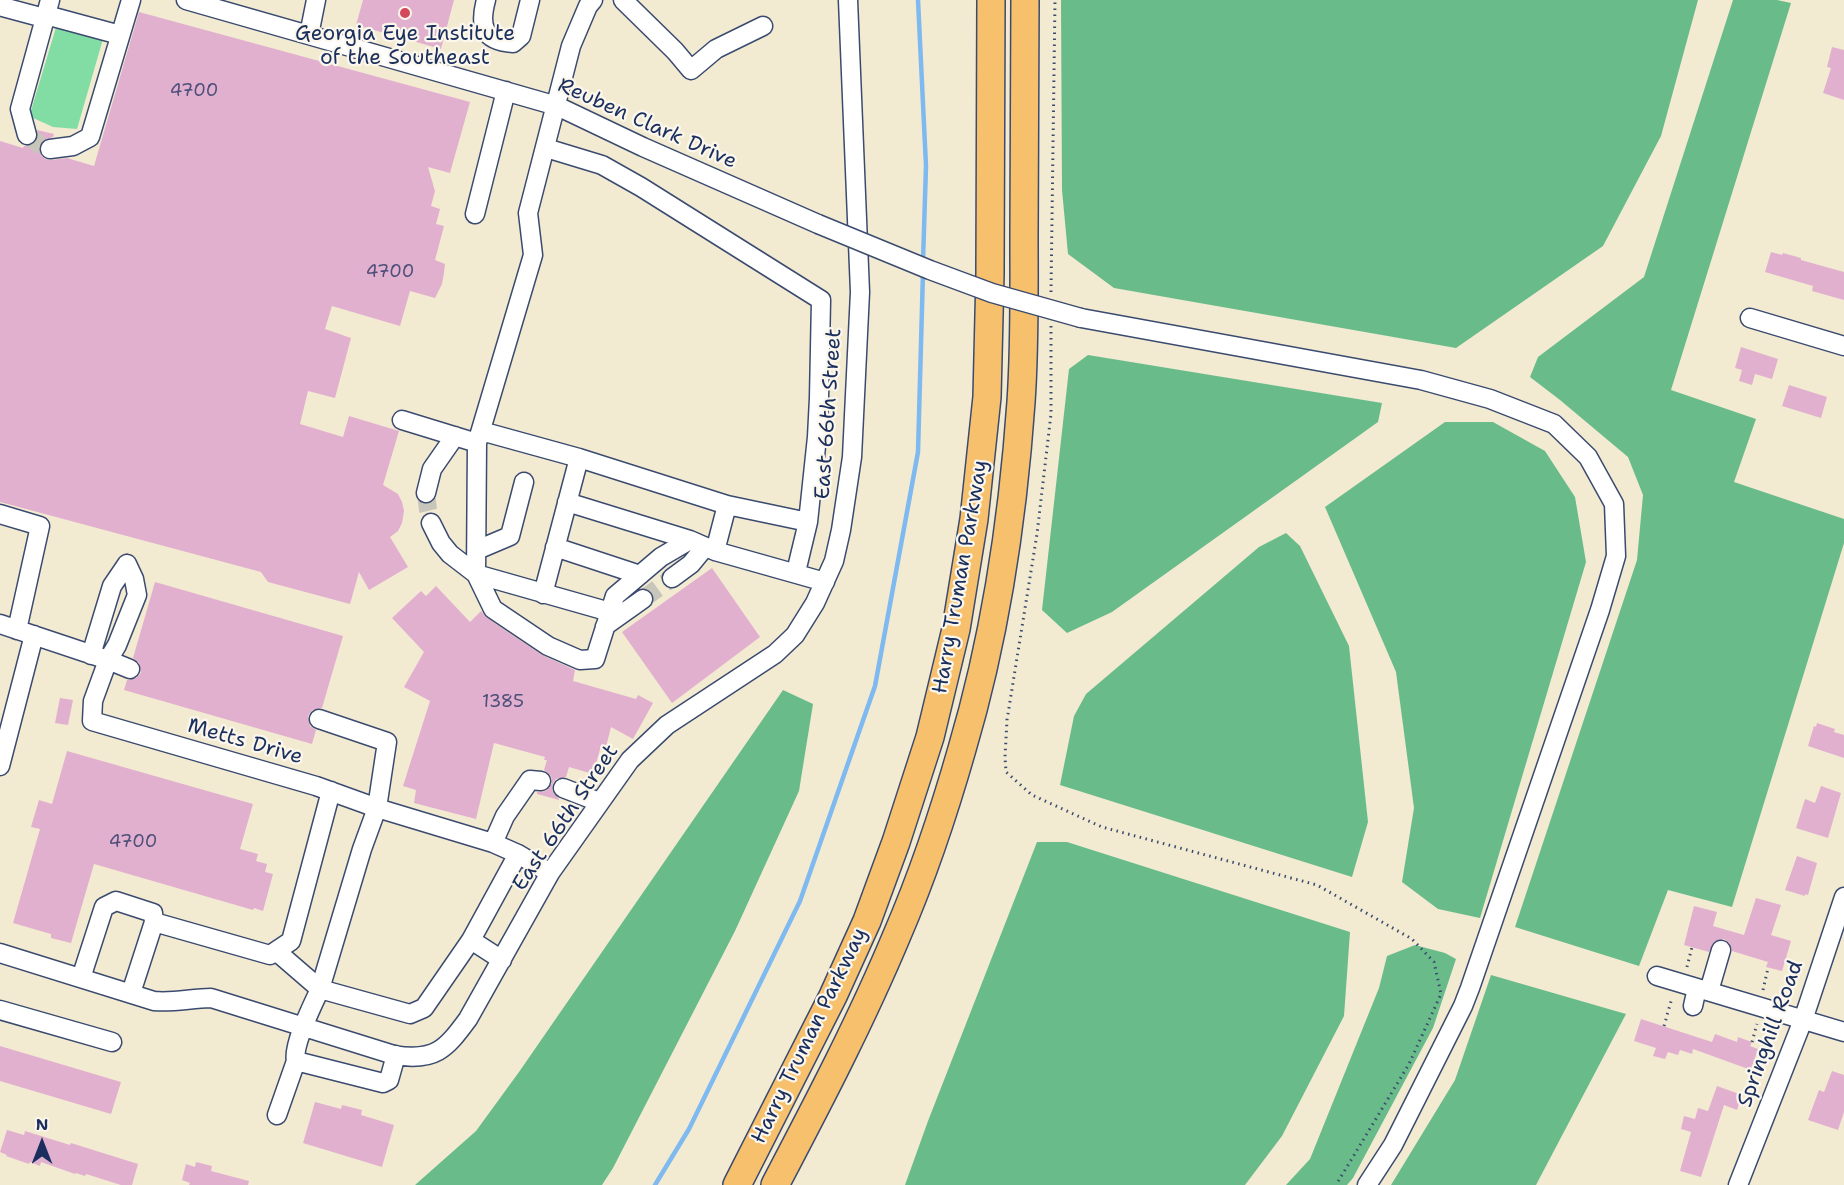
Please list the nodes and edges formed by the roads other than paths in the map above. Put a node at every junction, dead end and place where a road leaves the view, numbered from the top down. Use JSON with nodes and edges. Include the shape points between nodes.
{"nodes":[{"id":1,"x":131,"y":0,"type":"edge"},
{"id":2,"x":186,"y":0,"type":"edge"},
{"id":3,"x":316,"y":0,"type":"edge"},
{"id":4,"x":486,"y":0,"type":"edge"},
{"id":5,"x":530,"y":0,"type":"edge"},
{"id":6,"x":593,"y":0,"type":"edge"},
{"id":7,"x":848,"y":0,"type":"edge"},
{"id":8,"x":991,"y":0,"type":"edge"},
{"id":9,"x":1025,"y":0,"type":"edge"},
{"id":10,"x":8,"y":3,"type":"edge"},
{"id":11,"x":634,"y":4,"type":"edge"},
{"id":12,"x":47,"y":11,"type":"edge"},
{"id":13,"x":763,"y":26,"type":"dead end"},
{"id":14,"x":120,"y":35,"type":"junction"},
{"id":15,"x":309,"y":35,"type":"junction"},
{"id":16,"x":506,"y":91,"type":"junction"},
{"id":17,"x":557,"y":106,"type":"junction"},
{"id":18,"x":27,"y":135,"type":"dead end"},
{"id":19,"x":546,"y":148,"type":"junction"},
{"id":20,"x":50,"y":149,"type":"tunnel mouth"},
{"id":21,"x":475,"y":214,"type":"dead end"},
{"id":22,"x":1750,"y":318,"type":"dead end"},
{"id":23,"x":1844,"y":346,"type":"edge"},
{"id":24,"x":402,"y":420,"type":"dead end"},
{"id":25,"x":455,"y":436,"type":"junction"},
{"id":26,"x":479,"y":437,"type":"junction"},
{"id":27,"x":579,"y":458,"type":"junction"},
{"id":28,"x":524,"y":482,"type":"dead end"},
{"id":29,"x":426,"y":493,"type":"tunnel mouth"},
{"id":30,"x":567,"y":502,"type":"junction"},
{"id":31,"x":728,"y":505,"type":"junction"},
{"id":32,"x":0,"y":514,"type":"edge"},
{"id":33,"x":808,"y":522,"type":"junction"},
{"id":34,"x":431,"y":523,"type":"tunnel mouth"},
{"id":35,"x":703,"y":546,"type":"junction"},
{"id":36,"x":555,"y":547,"type":"junction"},
{"id":37,"x":477,"y":550,"type":"junction"},
{"id":38,"x":796,"y":572,"type":"junction"},
{"id":39,"x":476,"y":574,"type":"junction"},
{"id":40,"x":640,"y":574,"type":"junction"},
{"id":41,"x":672,"y":578,"type":"tunnel mouth"},
{"id":42,"x":825,"y":582,"type":"junction"},
{"id":43,"x":543,"y":594,"type":"junction"},
{"id":44,"x":644,"y":599,"type":"tunnel mouth"},
{"id":45,"x":608,"y":619,"type":"junction"},
{"id":46,"x":17,"y":630,"type":"edge"},
{"id":47,"x":100,"y":658,"type":"junction"},
{"id":48,"x":130,"y":669,"type":"dead end"},
{"id":49,"x":319,"y":719,"type":"dead end"},
{"id":50,"x":0,"y":766,"type":"edge"},
{"id":51,"x":541,"y":781,"type":"dead end"},
{"id":52,"x":563,"y":788,"type":"dead end"},
{"id":53,"x":331,"y":791,"type":"junction"},
{"id":54,"x":599,"y":802,"type":"junction"},
{"id":55,"x":377,"y":808,"type":"junction"},
{"id":56,"x":493,"y":843,"type":"junction"},
{"id":57,"x":929,"y":853,"type":"junction"},
{"id":58,"x":518,"y":854,"type":"junction"},
{"id":59,"x":550,"y":873,"type":"junction"},
{"id":60,"x":1844,"y":897,"type":"edge"},
{"id":61,"x":154,"y":922,"type":"junction"},
{"id":62,"x":471,"y":940,"type":"junction"},
{"id":63,"x":1721,"y":950,"type":"dead end"},
{"id":64,"x":276,"y":951,"type":"junction"},
{"id":65,"x":0,"y":953,"type":"edge"},
{"id":66,"x":502,"y":960,"type":"junction"},
{"id":67,"x":1657,"y":976,"type":"dead end"},
{"id":68,"x":81,"y":978,"type":"junction"},
{"id":69,"x":1691,"y":986,"type":"junction"},
{"id":70,"x":320,"y":989,"type":"junction"},
{"id":71,"x":131,"y":993,"type":"junction"},
{"id":72,"x":1693,"y":1006,"type":"dead end"},
{"id":73,"x":0,"y":1010,"type":"edge"},
{"id":74,"x":1803,"y":1020,"type":"junction"},
{"id":75,"x":304,"y":1026,"type":"junction"},
{"id":76,"x":1844,"y":1032,"type":"edge"},
{"id":77,"x":112,"y":1042,"type":"dead end"},
{"id":78,"x":396,"y":1055,"type":"junction"},
{"id":79,"x":296,"y":1061,"type":"junction"},
{"id":80,"x":277,"y":1115,"type":"dead end"},
{"id":81,"x":737,"y":1185,"type":"edge"},
{"id":82,"x":775,"y":1185,"type":"edge"},
{"id":83,"x":795,"y":1185,"type":"edge"},
{"id":84,"x":1367,"y":1185,"type":"edge"},
{"id":85,"x":1738,"y":1185,"type":"edge"}],
"edges":[{"from":1,"to":14,"type":"street"},
{"from":2,"to":15,"type":"street","name":"Reuben Clark Drive"},
{"from":3,"to":15,"type":"street"},
{"from":4,"to":5,"type":"street","via":[[483,26],[490,37],[513,43],[521,36]]},
{"from":6,"to":17,"type":"street","via":[[571,46]]},
{"from":7,"to":42,"type":"street","name":"East 66th Street","via":[[860,292],[852,457],[841,530]]},
{"from":8,"to":81,"type":"highway","name":"Harry Truman Parkway","via":[[987,396],[974,519],[956,629],[930,737],[867,921]]},
{"from":9,"to":57,"type":"highway","name":"Harry Truman Parkway","via":[[1023,335],[1016,461],[990,635],[963,746]]},
{"from":10,"to":12,"type":"street"},
{"from":11,"to":13,"type":"street","via":[[691,70],[716,49]]},
{"from":12,"to":14,"type":"street"},
{"from":12,"to":18,"type":"street","via":[[20,109]]},
{"from":14,"to":20,"type":"street","via":[[90,137],[73,146]]},
{"from":15,"to":16,"type":"street","name":"Reuben Clark Drive"},
{"from":16,"to":17,"type":"street","name":"Reuben Clark Drive"},
{"from":16,"to":21,"type":"street"},
{"from":17,"to":19,"type":"street"},
{"from":17,"to":84,"type":"street","name":"Reuben Clark Drive","bridge":true,"via":[[818,224],[992,293],[1081,318],[1421,380],[1490,399],[1554,424],[1587,457],[1614,504],[1616,556],[1600,610],[1466,997],[1393,1145]]},
{"from":19,"to":26,"type":"street","via":[[528,213],[533,255]]},
{"from":19,"to":33,"type":"street","via":[[602,165],[821,300],[819,398]]},
{"from":22,"to":23,"type":"street"},
{"from":24,"to":25,"type":"street"},
{"from":25,"to":26,"type":"street"},
{"from":25,"to":29,"type":"street","via":[[432,469]]},
{"from":26,"to":27,"type":"street"},
{"from":26,"to":37,"type":"street"},
{"from":27,"to":30,"type":"street"},
{"from":27,"to":31,"type":"street"},
{"from":28,"to":37,"type":"street","via":[[510,536]]},
{"from":30,"to":35,"type":"street"},
{"from":30,"to":36,"type":"street"},
{"from":31,"to":33,"type":"street"},
{"from":31,"to":35,"type":"street"},
{"from":32,"to":46,"type":"street","via":[[40,526]]},
{"from":33,"to":38,"type":"street"},
{"from":34,"to":39,"type":"street","via":[[450,554]]},
{"from":35,"to":38,"type":"street"},
{"from":35,"to":40,"type":"street","via":[[661,557]]},
{"from":35,"to":41,"type":"street","via":[[691,564]]},
{"from":36,"to":40,"type":"street"},
{"from":36,"to":43,"type":"street"},
{"from":37,"to":39,"type":"street"},
{"from":38,"to":42,"type":"street"},
{"from":39,"to":43,"type":"street"},
{"from":39,"to":45,"type":"street","via":[[493,609],[548,646],[580,660],[595,659]]},
{"from":40,"to":45,"type":"street","via":[[615,596]]},
{"from":42,"to":54,"type":"street","name":"East 66th Street","via":[[795,635],[775,654],[667,726],[630,760]]},
{"from":43,"to":45,"type":"street"},
{"from":44,"to":45,"type":"street"},
{"from":46,"to":47,"type":"street"},
{"from":46,"to":50,"type":"street"},
{"from":47,"to":48,"type":"street"},
{"from":47,"to":53,"type":"street","name":"Metts Drive","via":[[92,721]]},
{"from":49,"to":55,"type":"street","via":[[387,742]]},
{"from":51,"to":56,"type":"street","via":[[530,780],[505,816]]},
{"from":52,"to":54,"type":"street"},
{"from":53,"to":55,"type":"street","name":"Metts Drive"},
{"from":53,"to":64,"type":"street","via":[[291,941]]},
{"from":54,"to":59,"type":"street","name":"East 66th Street"},
{"from":55,"to":56,"type":"street","name":"Metts Drive"},
{"from":55,"to":70,"type":"street"},
{"from":56,"to":58,"type":"street","name":"Metts Drive"},
{"from":57,"to":82,"type":"highway","name":"Harry Truman Parkway","via":[[864,1010]]},
{"from":57,"to":83,"type":"highway","via":[[873,1014]]},
{"from":58,"to":59,"type":"street","name":"Metts Drive"},
{"from":58,"to":62,"type":"street"},
{"from":59,"to":66,"type":"street","name":"East 66th Street"},
{"from":60,"to":74,"type":"street","name":"Springhill Road"},
{"from":61,"to":64,"type":"street","via":[[270,955]]},
{"from":61,"to":68,"type":"street","via":[[153,913],[116,901],[104,907]]},
{"from":61,"to":71,"type":"street"},
{"from":62,"to":66,"type":"street"},
{"from":62,"to":70,"type":"street","via":[[424,1008],[410,1014]]},
{"from":63,"to":69,"type":"street"},
{"from":64,"to":70,"type":"street"},
{"from":65,"to":68,"type":"street","name":"East 66th Street"},
{"from":66,"to":78,"type":"street","name":"East 66th Street","via":[[468,1018],[440,1051],[417,1058]]},
{"from":67,"to":69,"type":"street"},
{"from":68,"to":71,"type":"street","name":"East 66th Street"},
{"from":69,"to":72,"type":"street"},
{"from":69,"to":74,"type":"street"},
{"from":70,"to":75,"type":"street"},
{"from":71,"to":75,"type":"street","name":"East 66th Street","via":[[170,1002],[211,998]]},
{"from":73,"to":77,"type":"street"},
{"from":74,"to":76,"type":"street"},
{"from":74,"to":85,"type":"street","name":"Springhill Road"},
{"from":75,"to":78,"type":"street","name":"East 66th Street"},
{"from":75,"to":79,"type":"street","via":[[294,1056]]},
{"from":78,"to":79,"type":"street","via":[[388,1080],[383,1083]]},
{"from":79,"to":80,"type":"street"}]}
